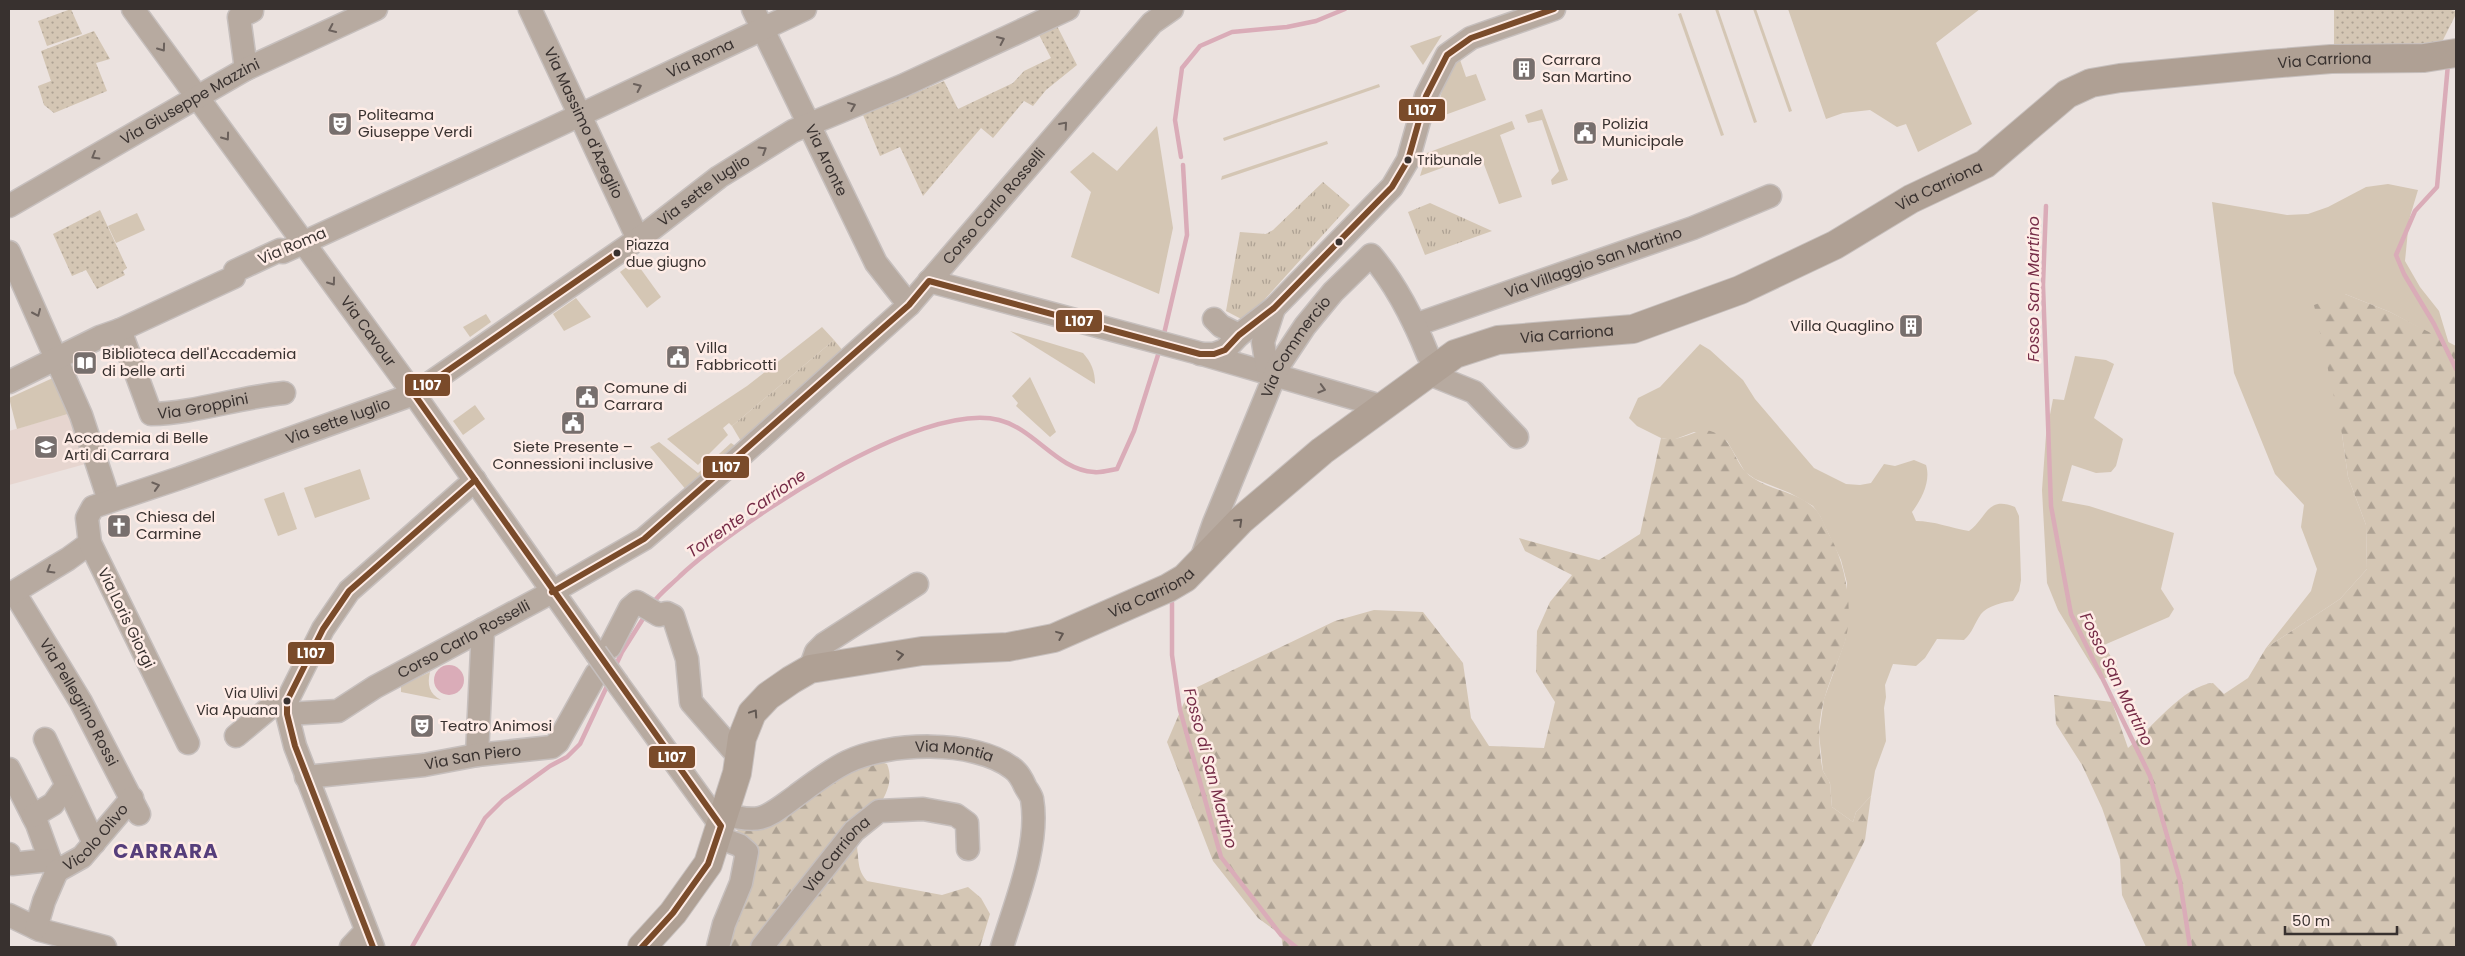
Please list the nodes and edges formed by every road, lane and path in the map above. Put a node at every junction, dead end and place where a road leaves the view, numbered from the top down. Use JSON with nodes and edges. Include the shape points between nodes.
{"nodes":[{"id":1,"x":133,"y":9,"type":"edge"},
{"id":2,"x":252,"y":9,"type":"edge"},
{"id":3,"x":376,"y":9,"type":"edge"},
{"id":4,"x":530,"y":9,"type":"edge"},
{"id":5,"x":805,"y":9,"type":"edge"},
{"id":6,"x":1068,"y":9,"type":"edge"},
{"id":7,"x":1172,"y":9,"type":"edge"},
{"id":8,"x":1554,"y":9,"type":"edge"},
{"id":9,"x":352,"y":14,"type":"edge"},
{"id":10,"x":1037,"y":15,"type":"edge"},
{"id":11,"x":758,"y":19,"type":"edge"},
{"id":12,"x":2454,"y":49,"type":"edge"},
{"id":13,"x":246,"y":70,"type":"junction"},
{"id":14,"x":198,"y":97,"type":"junction"},
{"id":15,"x":587,"y":111,"type":"junction"},
{"id":16,"x":807,"y":124,"type":"junction"},
{"id":17,"x":1770,"y":196,"type":"dead end"},
{"id":18,"x":9,"y":206,"type":"edge"},
{"id":19,"x":638,"y":239,"type":"junction"},
{"id":20,"x":303,"y":243,"type":"junction"},
{"id":21,"x":9,"y":252,"type":"edge"},
{"id":22,"x":929,"y":282,"type":"junction"},
{"id":23,"x":17,"y":289,"type":"edge"},
{"id":24,"x":909,"y":305,"type":"junction"},
{"id":25,"x":1274,"y":308,"type":"junction"},
{"id":26,"x":1214,"y":319,"type":"dead end"},
{"id":27,"x":1415,"y":325,"type":"junction"},
{"id":28,"x":1266,"y":329,"type":"junction"},
{"id":29,"x":120,"y":330,"type":"junction"},
{"id":30,"x":1238,"y":335,"type":"junction"},
{"id":31,"x":1198,"y":353,"type":"junction"},
{"id":32,"x":1285,"y":354,"type":"junction"},
{"id":33,"x":58,"y":360,"type":"junction"},
{"id":34,"x":1227,"y":362,"type":"junction"},
{"id":35,"x":1427,"y":364,"type":"junction"},
{"id":36,"x":1272,"y":374,"type":"junction"},
{"id":37,"x":9,"y":382,"type":"edge"},
{"id":38,"x":284,"y":393,"type":"dead end"},
{"id":39,"x":414,"y":394,"type":"junction"},
{"id":40,"x":1381,"y":406,"type":"junction"},
{"id":41,"x":1517,"y":437,"type":"dead end"},
{"id":42,"x":475,"y":480,"type":"junction"},
{"id":43,"x":109,"y":500,"type":"junction"},
{"id":44,"x":82,"y":541,"type":"junction"},
{"id":45,"x":1200,"y":561,"type":"junction"},
{"id":46,"x":917,"y":584,"type":"dead end"},
{"id":47,"x":552,"y":592,"type":"junction"},
{"id":48,"x":11,"y":593,"type":"edge"},
{"id":49,"x":483,"y":629,"type":"junction"},
{"id":50,"x":601,"y":658,"type":"junction"},
{"id":51,"x":810,"y":669,"type":"junction"},
{"id":52,"x":287,"y":708,"type":"junction"},
{"id":53,"x":236,"y":736,"type":"dead end"},
{"id":54,"x":45,"y":739,"type":"dead end"},
{"id":55,"x":188,"y":743,"type":"dead end"},
{"id":56,"x":478,"y":755,"type":"junction"},
{"id":57,"x":739,"y":757,"type":"junction"},
{"id":58,"x":9,"y":769,"type":"edge"},
{"id":59,"x":306,"y":777,"type":"junction"},
{"id":60,"x":66,"y":786,"type":"junction"},
{"id":61,"x":135,"y":806,"type":"joint"},
{"id":62,"x":33,"y":816,"type":"junction"},
{"id":63,"x":721,"y":826,"type":"junction"},
{"id":64,"x":94,"y":843,"type":"junction"},
{"id":65,"x":968,"y":849,"type":"dead end"},
{"id":66,"x":9,"y":854,"type":"edge"},
{"id":67,"x":53,"y":866,"type":"junction"},
{"id":68,"x":9,"y":915,"type":"edge"},
{"id":69,"x":36,"y":928,"type":"junction"},
{"id":70,"x":363,"y":942,"type":"edge"},
{"id":71,"x":105,"y":947,"type":"edge"},
{"id":72,"x":642,"y":947,"type":"edge"},
{"id":73,"x":718,"y":947,"type":"edge"},
{"id":74,"x":762,"y":947,"type":"edge"},
{"id":75,"x":1002,"y":947,"type":"edge"}],
"edges":[{"from":1,"to":14,"type":"street","name":"Via Cavour","one_way":true},
{"from":2,"to":13,"type":"street","via":[[239,16]]},
{"from":3,"to":9,"type":"street","name":"Via Giuseppe Mazzini"},
{"from":4,"to":15,"type":"street","name":"Via Massimo d'Azeglio"},
{"from":5,"to":11,"type":"street","name":"Via Roma"},
{"from":6,"to":10,"type":"street","name":"Via sette luglio"},
{"from":22,"to":7,"type":"street","name":"Corso Carlo Rosselli","one_way":true,"via":[[1152,23]]},
{"from":8,"to":25,"type":"street","via":[[1472,38],[1447,55],[1426,96],[1401,175]]},
{"from":9,"to":13,"type":"street","name":"Via Giuseppe Mazzini","one_way":true},
{"from":16,"to":10,"type":"street","name":"Via sette luglio","one_way":true,"via":[[902,86]]},
{"from":15,"to":11,"type":"street","name":"Via Roma","one_way":true},
{"from":11,"to":16,"type":"street","name":"Via Aronte"},
{"from":12,"to":35,"type":"main road","name":"Via Carriona","via":[[2424,58],[2331,59],[2091,83],[2067,94],[1985,164],[1911,199],[1781,273],[1633,330],[1498,340]]},
{"from":13,"to":14,"type":"street","name":"Via Giuseppe Mazzini"},
{"from":14,"to":18,"type":"street","name":"Via Giuseppe Mazzini","one_way":true},
{"from":14,"to":20,"type":"street","name":"Via Cavour","one_way":true},
{"from":15,"to":19,"type":"street","name":"Via Massimo d'Azeglio"},
{"from":15,"to":20,"type":"street","name":"Via Roma","via":[[479,162],[435,189]]},
{"from":19,"to":16,"type":"street","name":"Via sette luglio","one_way":true,"via":[[719,177]]},
{"from":16,"to":24,"type":"street","name":"Via Aronte","via":[[876,264]]},
{"from":17,"to":27,"type":"street","name":"Via Villaggio San Martino","via":[[1693,228]]},
{"from":19,"to":39,"type":"street","name":"Via sette luglio"},
{"from":20,"to":29,"type":"street","name":"Via Roma","via":[[235,271],[234,277]]},
{"from":20,"to":39,"type":"street","name":"Via Cavour","one_way":true},
{"from":21,"to":23,"type":"street"},
{"from":22,"to":24,"type":"street","name":"Corso Carlo Rosselli"},
{"from":22,"to":31,"type":"street"},
{"from":23,"to":33,"type":"street","one_way":true},
{"from":24,"to":47,"type":"street","name":"Corso Carlo Rosselli","via":[[644,539]]},
{"from":25,"to":28,"type":"street"},
{"from":25,"to":30,"type":"street"},
{"from":25,"to":34,"type":"street","via":[[1249,346]]},
{"from":26,"to":30,"type":"street"},
{"from":27,"to":32,"type":"street","name":"Via Commercio","via":[[1388,274],[1371,255],[1333,292]]},
{"from":27,"to":35,"type":"street","name":"Via Commercio"},
{"from":28,"to":32,"type":"street","via":[[1276,347]]},
{"from":28,"to":36,"type":"street","via":[[1264,354]]},
{"from":29,"to":33,"type":"street","name":"Via Roma"},
{"from":29,"to":38,"type":"street","name":"Via Groppini","via":[[151,414]]},
{"from":30,"to":31,"type":"street","via":[[1225,350],[1214,354]]},
{"from":31,"to":34,"type":"street"},
{"from":32,"to":36,"type":"street","name":"Via Commercio"},
{"from":33,"to":37,"type":"street","name":"Via Roma"},
{"from":33,"to":43,"type":"street","via":[[81,415]]},
{"from":34,"to":36,"type":"street"},
{"from":35,"to":40,"type":"main road","name":"Via Carriona"},
{"from":35,"to":41,"type":"street","via":[[1474,392]]},
{"from":36,"to":40,"type":"street","one_way":true},
{"from":36,"to":45,"type":"street","name":"Via Commercio"},
{"from":39,"to":42,"type":"street","name":"Via Cavour"},
{"from":43,"to":39,"type":"street","name":"Via sette luglio","one_way":true,"via":[[180,478]]},
{"from":45,"to":40,"type":"main road","name":"Via Carriona","one_way":true,"via":[[1292,476]]},
{"from":42,"to":47,"type":"street","name":"Via Cavour"},
{"from":42,"to":52,"type":"street","via":[[348,591],[324,629]]},
{"from":43,"to":44,"type":"street","name":"Via Loris Giorgi","via":[[93,507],[86,518]]},
{"from":44,"to":48,"type":"street","one_way":true,"via":[[68,559]]},
{"from":44,"to":55,"type":"street","name":"Via Loris Giorgi"},
{"from":51,"to":45,"type":"main road","name":"Via Carriona","one_way":true,"via":[[928,650],[1008,647],[1054,638],[1168,588],[1185,578]]},
{"from":46,"to":51,"type":"street","via":[[824,644],[816,652]]},
{"from":47,"to":49,"type":"street","name":"Corso Carlo Rosselli"},
{"from":47,"to":50,"type":"street","name":"Via Cavour"},
{"from":48,"to":61,"type":"street","name":"Via Pellegrino Rossi","via":[[81,702]]},
{"from":49,"to":52,"type":"street","name":"Corso Carlo Rosselli","via":[[338,711]]},
{"from":49,"to":56,"type":"street"},
{"from":50,"to":56,"type":"street","name":"Via San Piero","via":[[558,742],[552,747]]},
{"from":50,"to":57,"type":"street","name":"Via San Piero","via":[[633,605],[659,615],[667,612],[673,616],[687,659],[691,702]]},
{"from":50,"to":63,"type":"street","name":"Via Cavour","bridge":true},
{"from":57,"to":51,"type":"main road","name":"Via Carriona","one_way":true,"via":[[742,738],[752,713],[768,696]]},
{"from":52,"to":53,"type":"street","via":[[272,706]]},
{"from":52,"to":59,"type":"street"},
{"from":54,"to":60,"type":"street"},
{"from":56,"to":59,"type":"street","name":"Via San Piero"},
{"from":57,"to":63,"type":"main road","name":"Via Carriona"},
{"from":58,"to":62,"type":"street"},
{"from":59,"to":70,"type":"street"},
{"from":60,"to":62,"type":"street","via":[[53,804]]},
{"from":60,"to":64,"type":"street"},
{"from":61,"to":64,"type":"street","name":"Vicolo Olivo"},
{"from":62,"to":67,"type":"street"},
{"from":63,"to":72,"type":"main road","name":"Via Carriona","via":[[708,864],[691,890]]},
{"from":63,"to":73,"type":"street","via":[[746,852],[741,883]]},
{"from":63,"to":75,"type":"street","name":"Via Montia","via":[[775,813],[847,762],[885,750],[956,748],[991,757],[1020,775],[1032,798],[1032,840]]},
{"from":64,"to":67,"type":"street","name":"Vicolo Olivo","via":[[82,857]]},
{"from":65,"to":74,"type":"street","name":"Via Carriona","via":[[967,823],[956,814],[923,809],[879,811],[854,830]]},
{"from":66,"to":67,"type":"street","via":[[12,864]]},
{"from":67,"to":69,"type":"street"},
{"from":68,"to":69,"type":"street"},
{"from":69,"to":71,"type":"street"}]}
